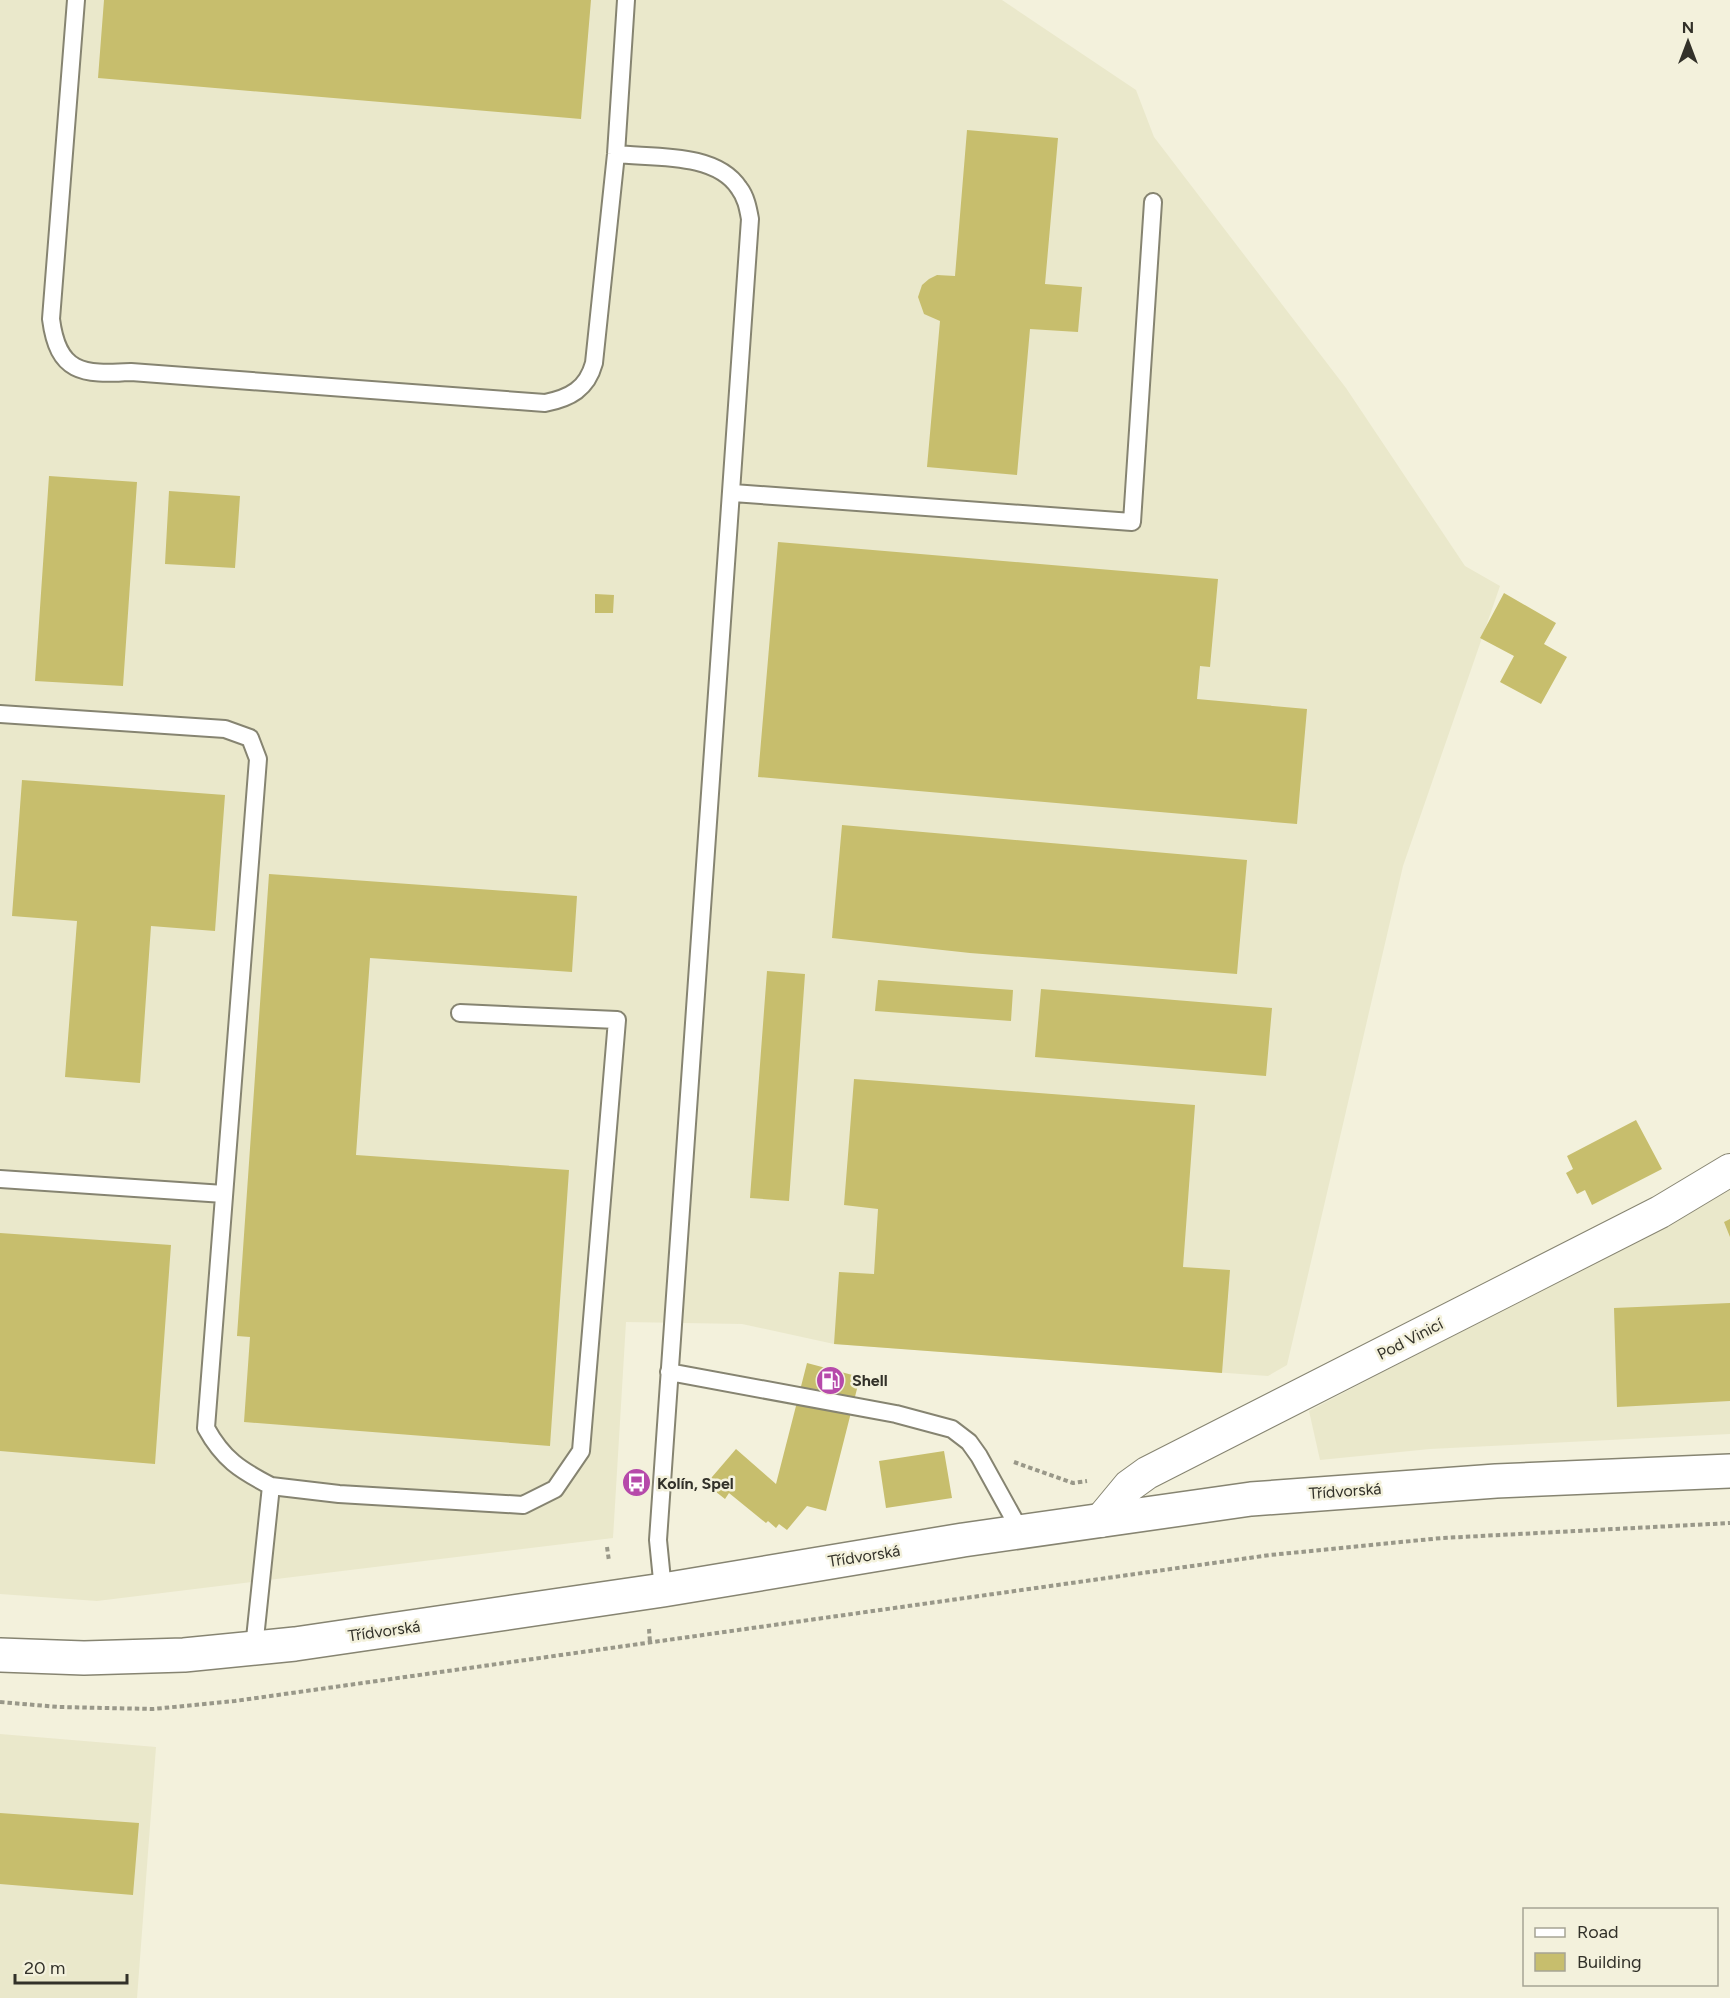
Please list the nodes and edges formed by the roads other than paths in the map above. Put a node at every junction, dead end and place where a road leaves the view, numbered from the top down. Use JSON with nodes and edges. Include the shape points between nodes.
{"nodes":[{"id":1,"x":76,"y":0,"type":"edge"},
{"id":2,"x":627,"y":0,"type":"edge"},
{"id":3,"x":616,"y":154,"type":"junction"},
{"id":4,"x":1153,"y":202,"type":"dead end"},
{"id":5,"x":733,"y":493,"type":"junction"},
{"id":6,"x":0,"y":714,"type":"edge"},
{"id":7,"x":460,"y":1013,"type":"dead end"},
{"id":8,"x":1730,"y":1170,"type":"edge"},
{"id":9,"x":0,"y":1179,"type":"edge"},
{"id":10,"x":224,"y":1194,"type":"junction"},
{"id":11,"x":669,"y":1372,"type":"junction"},
{"id":12,"x":1730,"y":1471,"type":"edge"},
{"id":13,"x":270,"y":1486,"type":"junction"},
{"id":14,"x":1100,"y":1521,"type":"junction"},
{"id":15,"x":1022,"y":1532,"type":"junction"},
{"id":16,"x":663,"y":1590,"type":"junction"},
{"id":17,"x":254,"y":1648,"type":"junction"},
{"id":18,"x":0,"y":1654,"type":"edge"}],
"edges":[{"from":1,"to":3,"type":"lane","via":[[51,319],[53,339],[62,357],[96,374],[131,372],[545,403],[563,399],[581,389],[594,363]]},
{"from":2,"to":3,"type":"lane"},
{"from":3,"to":5,"type":"lane","via":[[702,163],[725,174],[746,200],[750,239]]},
{"from":4,"to":5,"type":"lane","via":[[1132,522]]},
{"from":5,"to":11,"type":"lane"},
{"from":6,"to":10,"type":"lane","via":[[225,729],[250,738],[258,759]]},
{"from":7,"to":13,"type":"lane","via":[[616,1020],[581,1451],[555,1489],[523,1505]]},
{"from":8,"to":14,"type":"street","name":"Pod Vinicí","via":[[1660,1212],[1147,1473],[1129,1486]]},
{"from":9,"to":10,"type":"lane"},
{"from":10,"to":13,"type":"lane","via":[[206,1428],[217,1449],[239,1469]]},
{"from":11,"to":15,"type":"lane","via":[[896,1414],[952,1429],[979,1456]]},
{"from":11,"to":16,"type":"lane","via":[[658,1540]]},
{"from":12,"to":14,"type":"main road","name":"Třídvorská","via":[[1324,1492]]},
{"from":13,"to":17,"type":"lane"},
{"from":14,"to":15,"type":"main road","name":"Třídvorská"},
{"from":15,"to":16,"type":"main road","name":"Třídvorská"},
{"from":16,"to":17,"type":"main road","name":"Třídvorská"},
{"from":17,"to":18,"type":"main road","name":"Třídvorská","via":[[84,1658]]}]}
